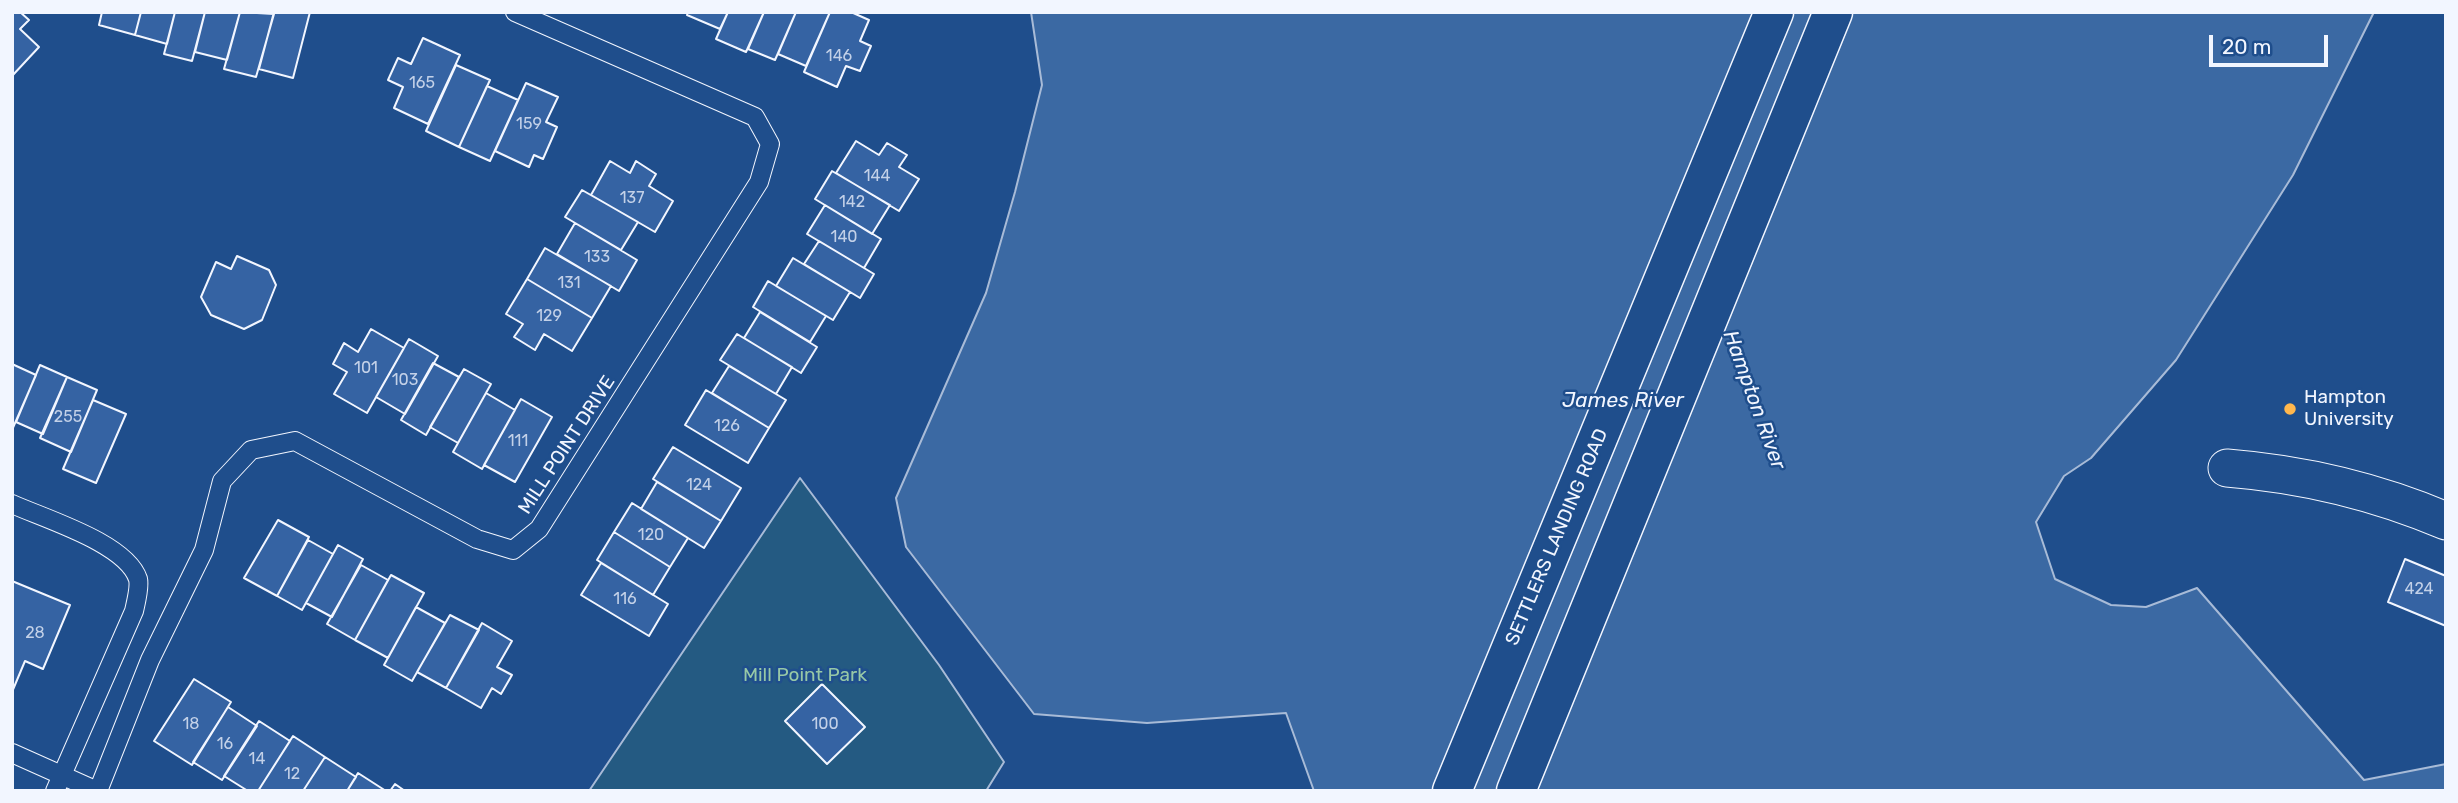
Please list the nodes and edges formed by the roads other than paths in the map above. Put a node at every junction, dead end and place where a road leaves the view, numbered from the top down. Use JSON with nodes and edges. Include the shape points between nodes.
{"nodes":[{"id":1,"x":515,"y":12,"type":"edge"},
{"id":2,"x":1774,"y":12,"type":"edge"},
{"id":3,"x":1833,"y":12,"type":"edge"},
{"id":4,"x":2227,"y":468,"type":"dead end"},
{"id":5,"x":12,"y":504,"type":"edge"},
{"id":6,"x":2446,"y":521,"type":"edge"},
{"id":7,"x":12,"y":753,"type":"edge"},
{"id":8,"x":59,"y":783,"type":"edge"},
{"id":9,"x":97,"y":791,"type":"edge"},
{"id":10,"x":1452,"y":791,"type":"edge"},
{"id":11,"x":1516,"y":791,"type":"edge"}],
"edges":[{"from":1,"to":9,"type":"lane","name":"MILL POINT DRIVE","via":[[755,117],[770,144],[758,182],[539,529],[513,550],[477,540],[295,441],[251,450],[222,481],[204,550],[150,660]]},
{"from":2,"to":10,"type":"main road","name":"SETTLERS LANDING ROAD"},
{"from":3,"to":11,"type":"main road"},
{"from":4,"to":6,"type":"street","via":[[2312,478],[2371,493]]},
{"from":5,"to":8,"type":"lane","via":[[109,548],[127,561],[139,580],[134,611]]},
{"from":7,"to":8,"type":"lane"},
{"from":8,"to":9,"type":"lane"}]}
